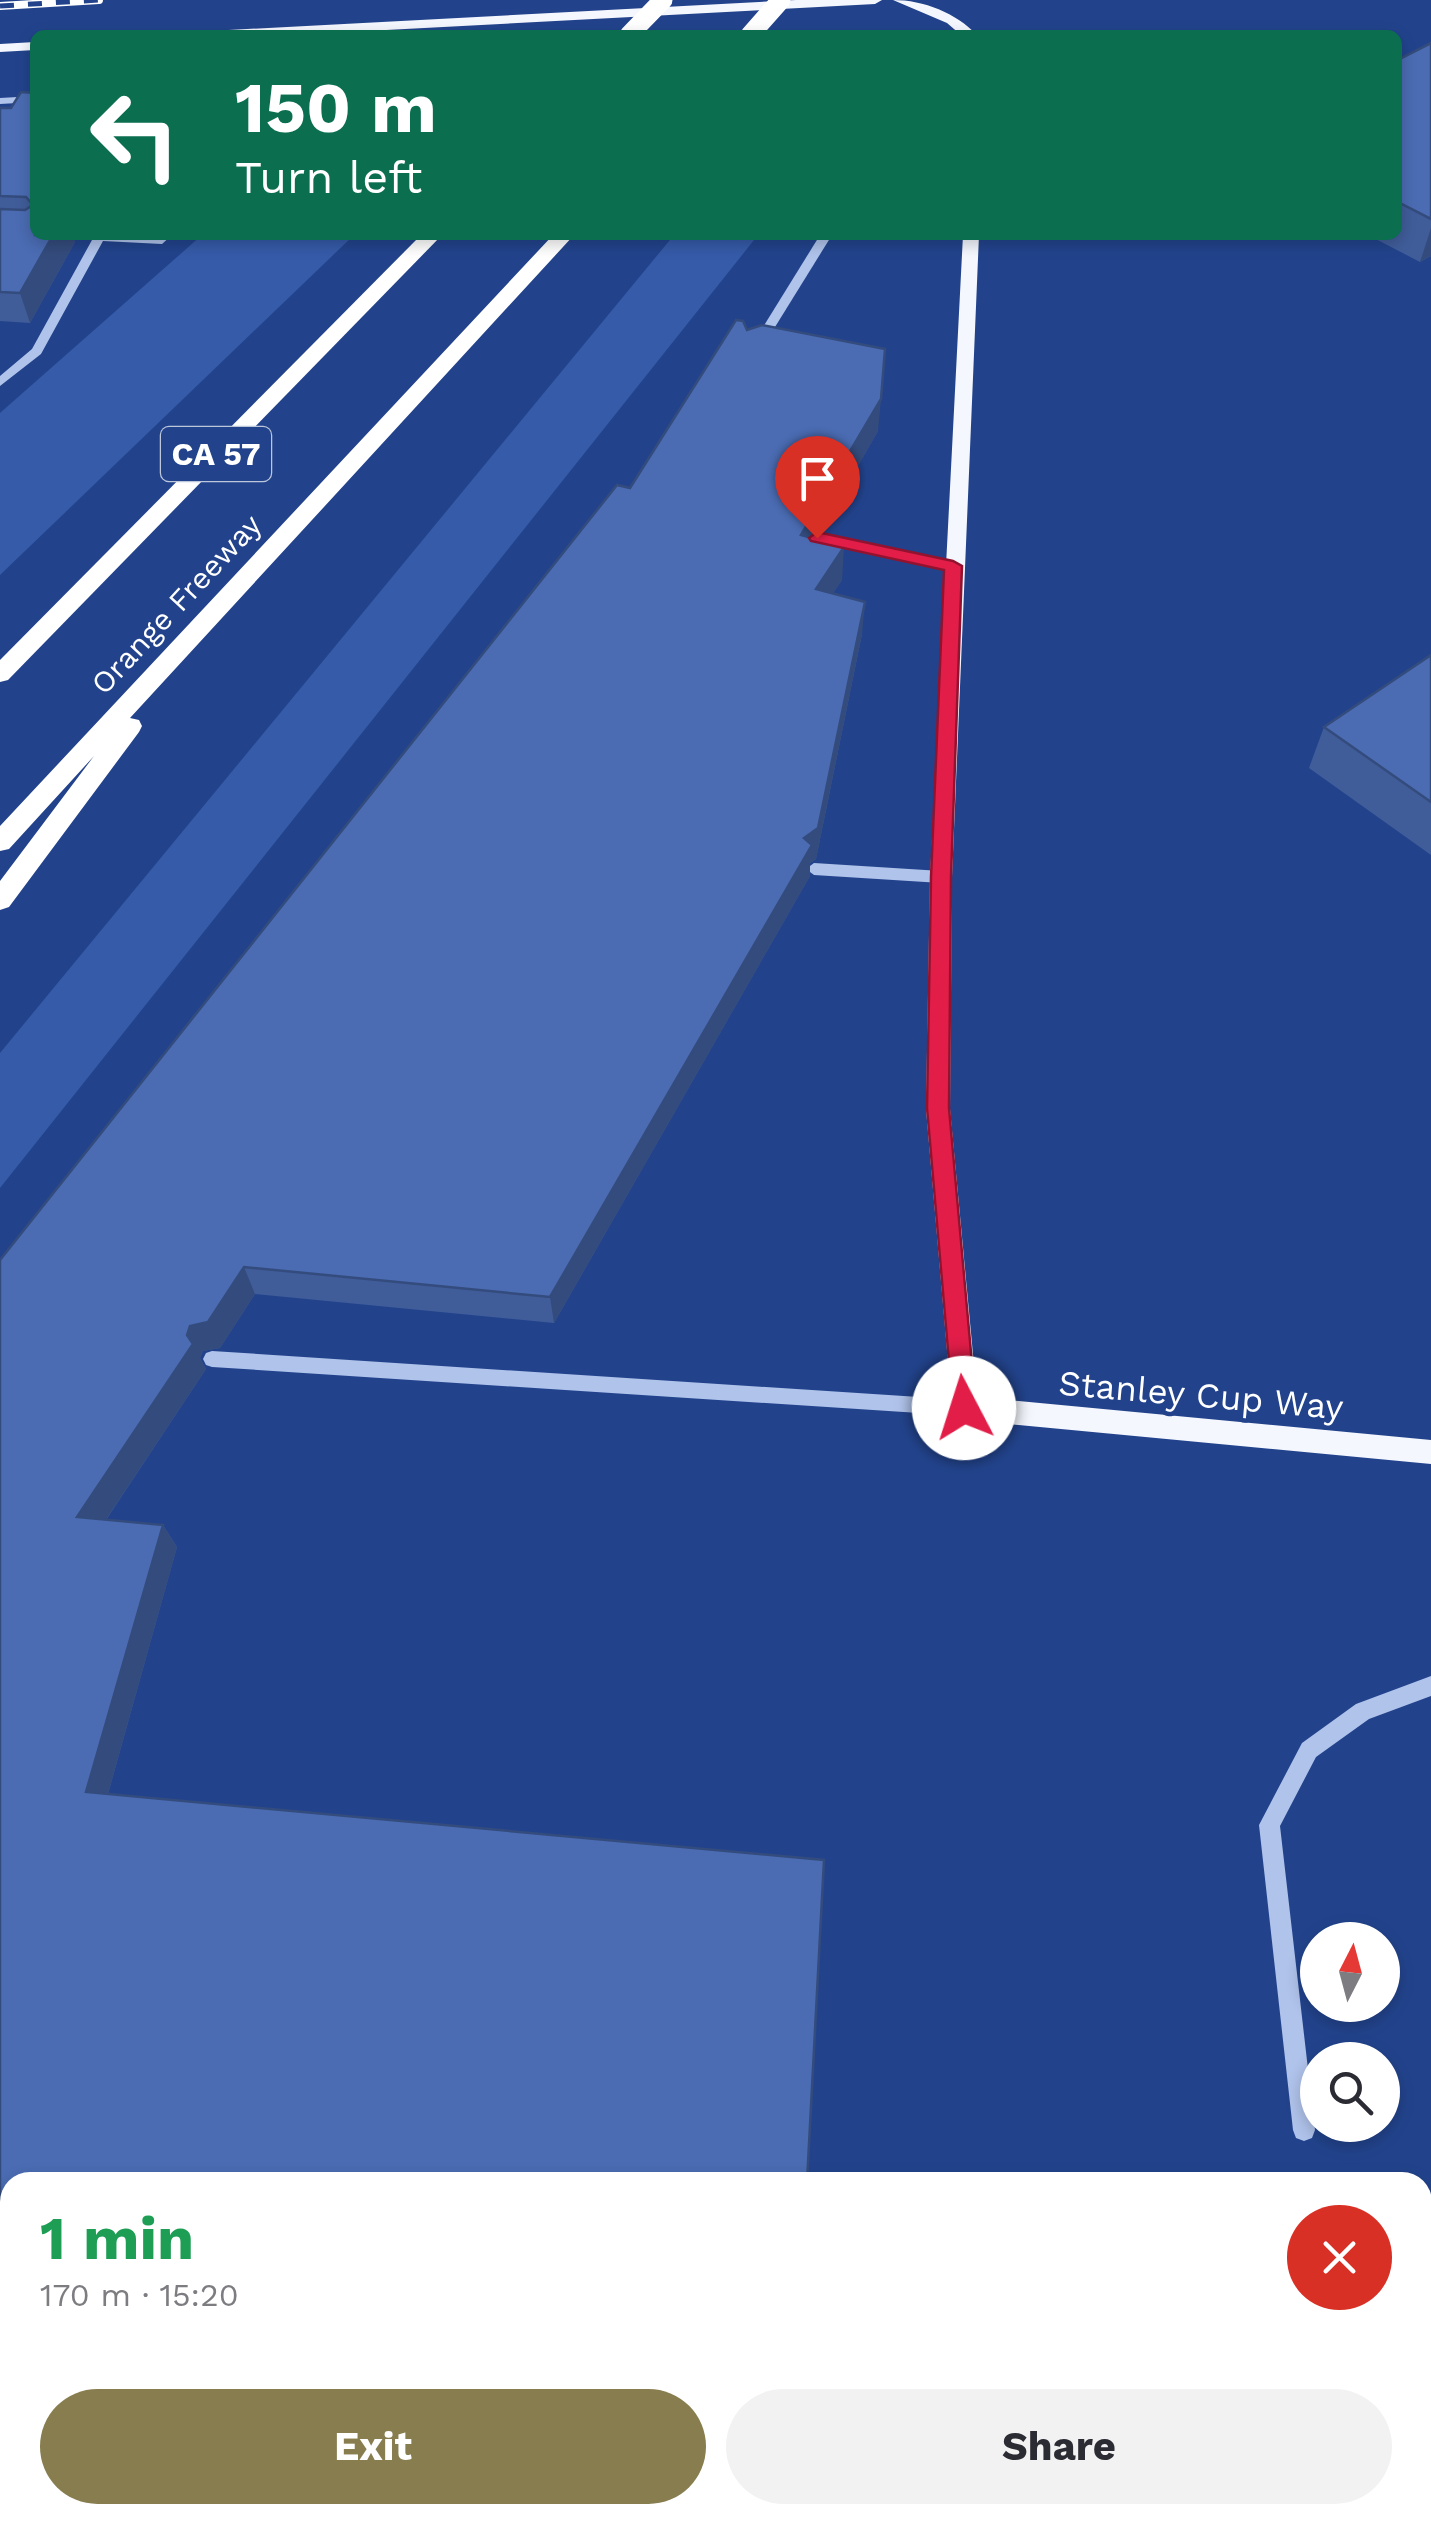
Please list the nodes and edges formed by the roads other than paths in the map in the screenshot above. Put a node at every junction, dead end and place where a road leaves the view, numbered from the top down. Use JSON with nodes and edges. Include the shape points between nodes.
{"nodes":[{"id":1,"x":663,"y":0,"type":"edge"},
{"id":2,"x":782,"y":0,"type":"edge"},
{"id":3,"x":875,"y":0,"type":"edge"},
{"id":4,"x":900,"y":0,"type":"edge"},
{"id":5,"x":302,"y":30,"type":"edge"},
{"id":6,"x":634,"y":30,"type":"edge"},
{"id":7,"x":755,"y":30,"type":"edge"},
{"id":8,"x":964,"y":30,"type":"edge"},
{"id":9,"x":30,"y":46,"type":"edge"},
{"id":10,"x":0,"y":48,"type":"edge"},
{"id":11,"x":30,"y":99,"type":"edge"},
{"id":12,"x":0,"y":101,"type":"edge"},
{"id":13,"x":97,"y":240,"type":"edge"},
{"id":14,"x":427,"y":240,"type":"edge"},
{"id":15,"x":559,"y":240,"type":"edge"},
{"id":16,"x":823,"y":240,"type":"edge"},
{"id":17,"x":971,"y":240,"type":"edge"},
{"id":18,"x":752,"y":356,"type":"edge"},
{"id":19,"x":0,"y":382,"type":"edge"},
{"id":20,"x":817,"y":538,"type":"edge"},
{"id":21,"x":953,"y":566,"type":"junction"},
{"id":22,"x":225,"y":599,"type":"junction"},
{"id":23,"x":0,"y":674,"type":"edge"},
{"id":24,"x":0,"y":842,"type":"edge"},
{"id":25,"x":814,"y":869,"type":"edge"},
{"id":26,"x":941,"y":877,"type":"junction"},
{"id":27,"x":0,"y":900,"type":"edge"},
{"id":28,"x":212,"y":1359,"type":"edge"},
{"id":29,"x":964,"y":1408,"type":"junction"},
{"id":30,"x":1431,"y":1452,"type":"edge"},
{"id":31,"x":1431,"y":1686,"type":"edge"},
{"id":32,"x":1300,"y":2095,"type":"edge"}],
"edges":[{"from":1,"to":6,"type":"highway","bridge":true},
{"from":2,"to":7,"type":"highway","bridge":true},
{"from":3,"to":5,"type":"main road"},
{"from":4,"to":8,"type":"main road"},
{"from":9,"to":10,"type":"main road"},
{"from":11,"to":12,"type":"lane"},
{"from":13,"to":19,"type":"lane","via":[[37,351]]},
{"from":14,"to":23,"type":"highway","number":"CA 57"},
{"from":15,"to":22,"type":"highway","name":"Orange Freeway","number":"CA 57"},
{"from":16,"to":18,"type":"lane"},
{"from":17,"to":21,"type":"main road"},
{"from":20,"to":21,"type":"lane"},
{"from":21,"to":26,"type":"main road"},
{"from":22,"to":24,"type":"highway","name":"Orange Freeway","number":"CA 57"},
{"from":22,"to":27,"type":"highway"},
{"from":25,"to":26,"type":"lane"},
{"from":26,"to":29,"type":"main road","via":[[938,1108]]},
{"from":28,"to":29,"type":"lane"},
{"from":29,"to":30,"type":"main road","name":"Stanley Cup Way"},
{"from":31,"to":32,"type":"lane","via":[[1363,1711],[1308,1750],[1269,1825]]}]}
